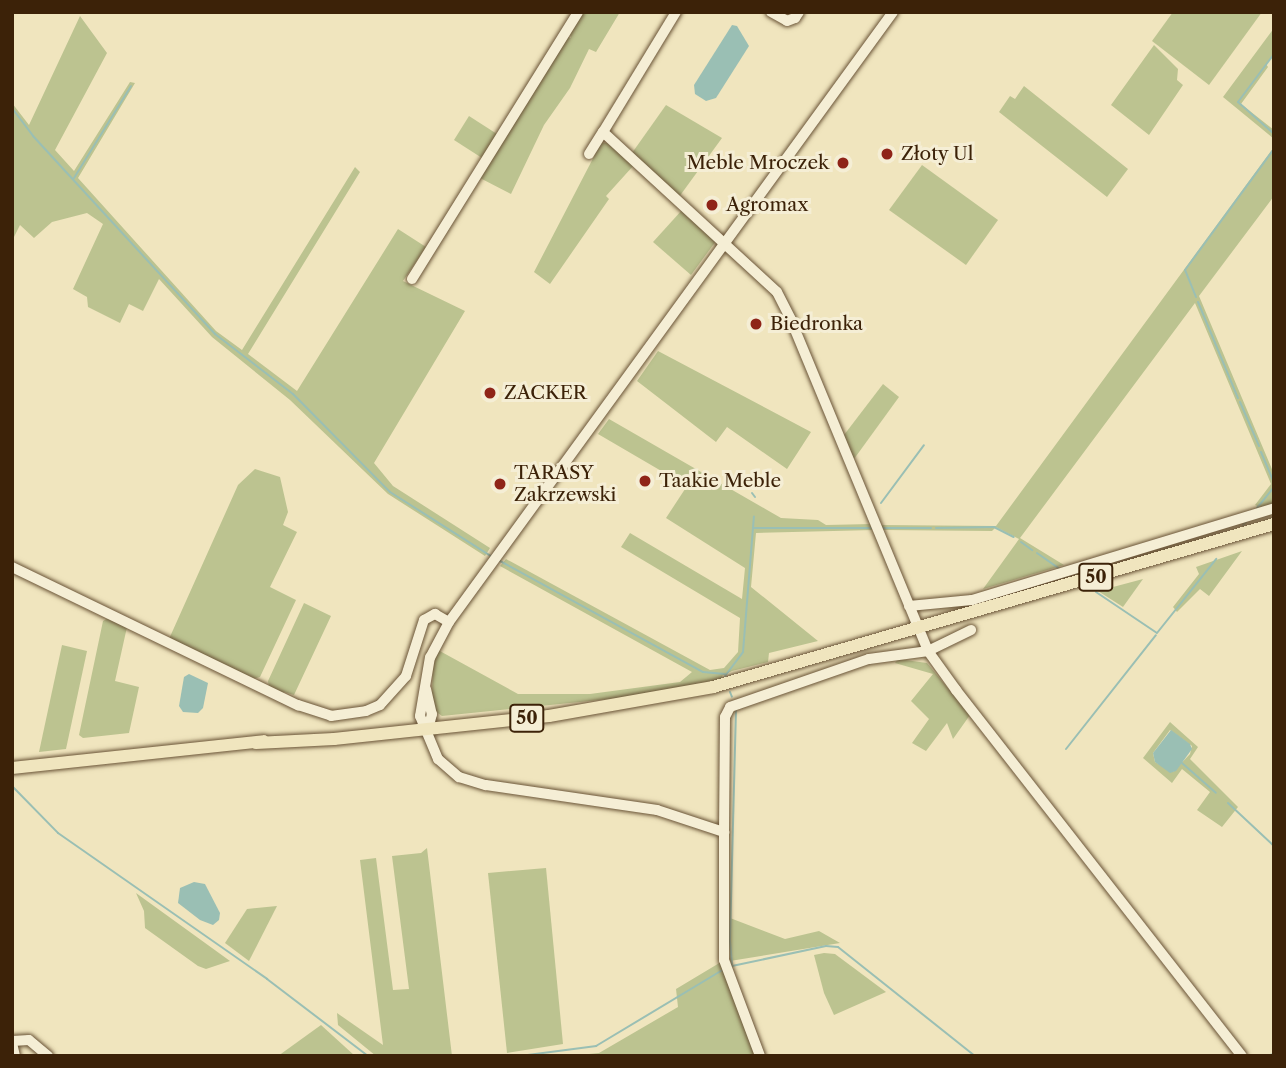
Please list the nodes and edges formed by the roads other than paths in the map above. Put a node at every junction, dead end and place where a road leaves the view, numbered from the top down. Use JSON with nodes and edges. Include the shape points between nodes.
{"nodes":[{"id":1,"x":578,"y":12,"type":"edge"},
{"id":2,"x":676,"y":12,"type":"edge"},
{"id":3,"x":771,"y":12,"type":"edge"},
{"id":4,"x":799,"y":12,"type":"edge"},
{"id":5,"x":893,"y":12,"type":"edge"},
{"id":6,"x":603,"y":132,"type":"junction"},
{"id":7,"x":589,"y":154,"type":"dead end"},
{"id":8,"x":725,"y":244,"type":"junction"},
{"id":9,"x":412,"y":279,"type":"dead end"},
{"id":10,"x":1274,"y":508,"type":"edge"},
{"id":11,"x":1274,"y":524,"type":"edge"},
{"id":12,"x":12,"y":567,"type":"edge"},
{"id":13,"x":909,"y":606,"type":"junction"},
{"id":14,"x":449,"y":622,"type":"junction"},
{"id":15,"x":919,"y":629,"type":"junction"},
{"id":16,"x":971,"y":631,"type":"dead end"},
{"id":17,"x":928,"y":651,"type":"junction"},
{"id":18,"x":427,"y":724,"type":"junction"},
{"id":19,"x":12,"y":768,"type":"edge"},
{"id":20,"x":724,"y":832,"type":"junction"},
{"id":21,"x":12,"y":1042,"type":"edge"},
{"id":22,"x":15,"y":1056,"type":"edge"},
{"id":23,"x":48,"y":1056,"type":"edge"},
{"id":24,"x":760,"y":1056,"type":"edge"},
{"id":25,"x":1242,"y":1056,"type":"edge"}],
"edges":[{"from":1,"to":9,"type":"street"},
{"from":2,"to":6,"type":"street"},
{"from":3,"to":4,"type":"street","via":[[787,21]]},
{"from":5,"to":8,"type":"street"},
{"from":6,"to":7,"type":"street"},
{"from":6,"to":8,"type":"street"},
{"from":8,"to":13,"type":"street","via":[[772,286],[785,307]]},
{"from":8,"to":14,"type":"street"},
{"from":10,"to":13,"type":"street","via":[[972,600]]},
{"from":11,"to":15,"type":"main road","number":"50"},
{"from":12,"to":14,"type":"street","via":[[298,705],[331,716],[380,705],[406,676],[424,620],[435,614]]},
{"from":13,"to":15,"type":"street"},
{"from":14,"to":18,"type":"street","via":[[430,657]]},
{"from":15,"to":17,"type":"street"},
{"from":15,"to":18,"type":"main road","number":"50","via":[[735,682],[626,703]]},
{"from":16,"to":17,"type":"street"},
{"from":17,"to":20,"type":"street","via":[[869,659],[730,707],[725,717]]},
{"from":17,"to":25,"type":"street"},
{"from":18,"to":19,"type":"main road","number":"50"},
{"from":18,"to":20,"type":"street","via":[[443,765],[471,781],[657,810]]},
{"from":20,"to":24,"type":"street","via":[[724,960]]},
{"from":21,"to":22,"type":"street"},
{"from":21,"to":23,"type":"street","via":[[29,1040]]}]}
